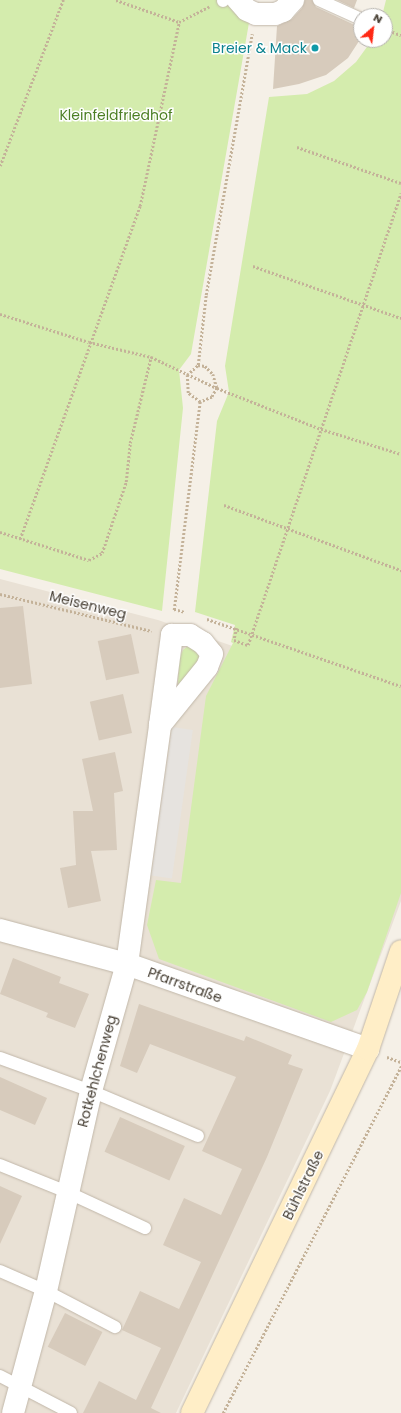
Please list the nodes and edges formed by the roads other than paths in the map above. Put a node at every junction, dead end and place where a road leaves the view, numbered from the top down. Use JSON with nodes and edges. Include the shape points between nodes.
{"nodes":[{"id":1,"x":228,"y":0,"type":"edge"},
{"id":2,"x":293,"y":0,"type":"edge"},
{"id":3,"x":319,"y":0,"type":"edge"},
{"id":4,"x":353,"y":15,"type":"edge"},
{"id":5,"x":160,"y":725,"type":"junction"},
{"id":6,"x":0,"y":930,"type":"edge"},
{"id":7,"x":401,"y":951,"type":"edge"},
{"id":8,"x":127,"y":964,"type":"junction"},
{"id":9,"x":368,"y":1049,"type":"junction"},
{"id":10,"x":0,"y":1058,"type":"edge"},
{"id":11,"x":91,"y":1091,"type":"junction"},
{"id":12,"x":198,"y":1136,"type":"dead end"},
{"id":13,"x":0,"y":1165,"type":"edge"},
{"id":14,"x":67,"y":1192,"type":"junction"},
{"id":15,"x":145,"y":1228,"type":"dead end"},
{"id":16,"x":0,"y":1271,"type":"edge"},
{"id":17,"x":46,"y":1291,"type":"junction"},
{"id":18,"x":115,"y":1327,"type":"dead end"},
{"id":19,"x":0,"y":1376,"type":"edge"},
{"id":20,"x":21,"y":1386,"type":"junction"},
{"id":21,"x":13,"y":1413,"type":"edge"},
{"id":22,"x":71,"y":1413,"type":"edge"},
{"id":23,"x":192,"y":1413,"type":"edge"}],
"edges":[{"from":1,"to":2,"type":"street","via":[[256,14],[275,14],[283,11]]},
{"from":3,"to":4,"type":"lane"},
{"from":5,"to":5,"type":"street","name":"Rotkehlchenweg","via":[[207,667],[212,654],[203,643],[190,636],[177,620]]},
{"from":5,"to":8,"type":"street","name":"Rotkehlchenweg"},
{"from":6,"to":8,"type":"street","name":"Pfarrstraße"},
{"from":7,"to":9,"type":"main road","name":"Bühlstraße"},
{"from":8,"to":9,"type":"street","name":"Pfarrstraße"},
{"from":8,"to":11,"type":"street","name":"Rotkehlchenweg"},
{"from":9,"to":23,"type":"main road","name":"Bühlstraße"},
{"from":10,"to":11,"type":"lane"},
{"from":11,"to":12,"type":"lane"},
{"from":11,"to":14,"type":"street","name":"Rotkehlchenweg"},
{"from":13,"to":14,"type":"lane"},
{"from":14,"to":15,"type":"lane"},
{"from":14,"to":17,"type":"street","name":"Rotkehlchenweg"},
{"from":16,"to":17,"type":"lane"},
{"from":17,"to":18,"type":"lane"},
{"from":17,"to":20,"type":"street","name":"Rotkehlchenweg"},
{"from":19,"to":20,"type":"lane"},
{"from":20,"to":21,"type":"street","name":"Rotkehlchenweg"},
{"from":20,"to":22,"type":"lane"}]}
